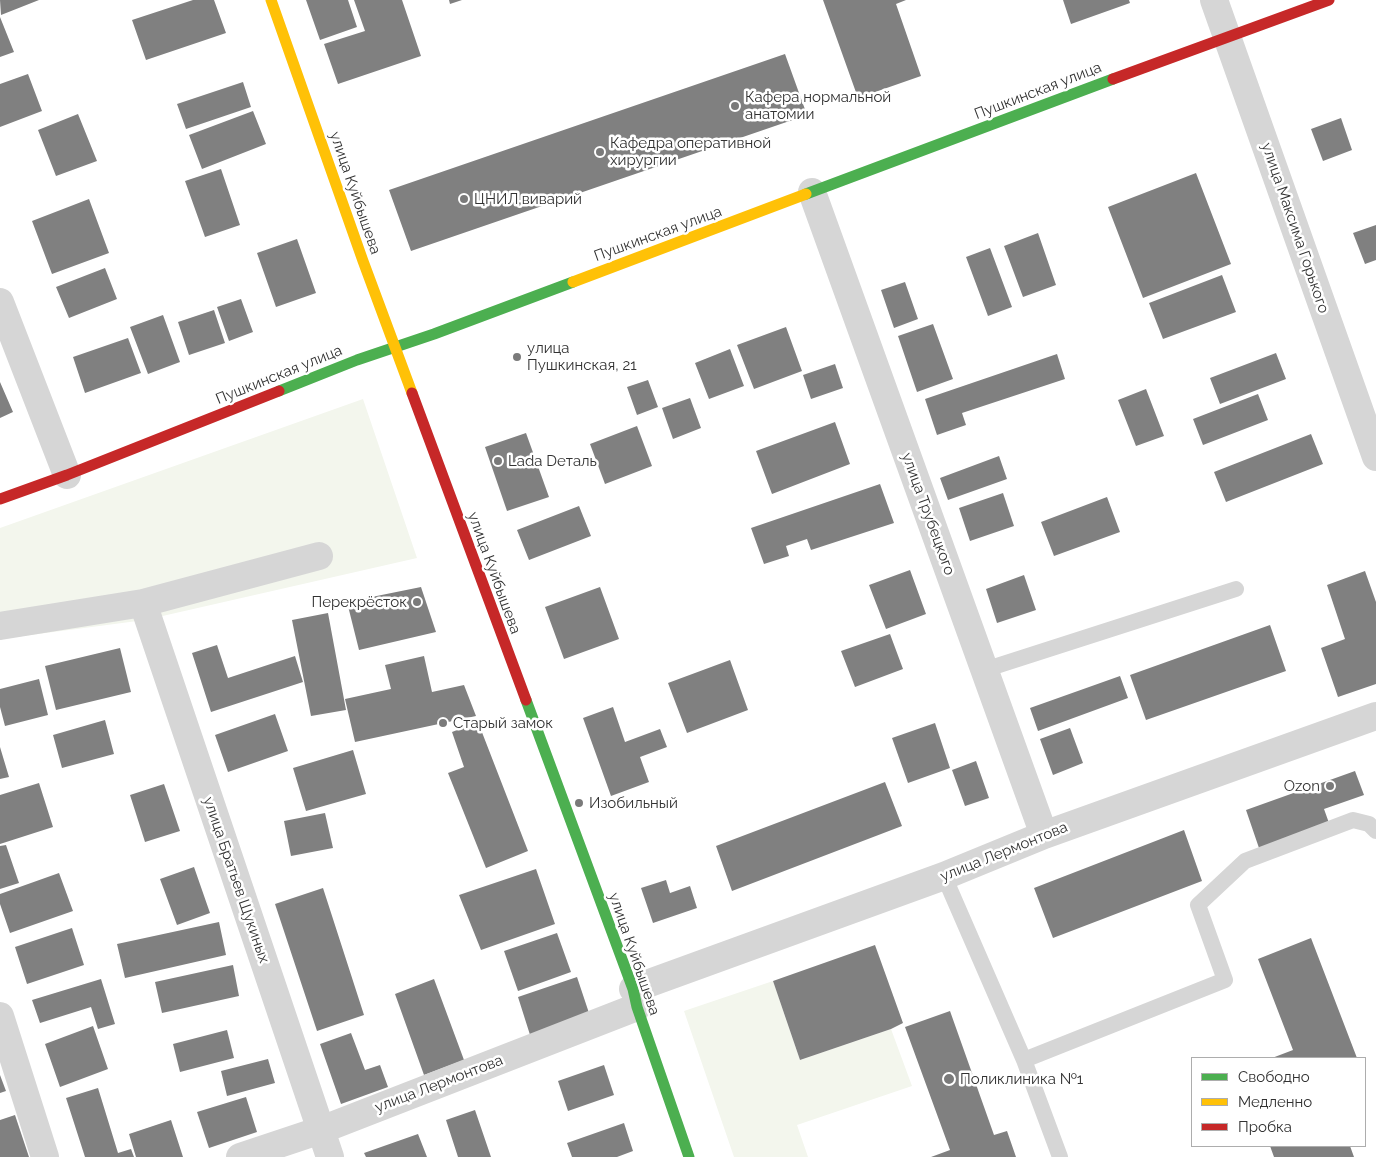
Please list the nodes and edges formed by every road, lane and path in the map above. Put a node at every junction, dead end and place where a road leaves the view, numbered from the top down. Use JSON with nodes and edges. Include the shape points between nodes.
{"nodes":[{"id":1,"x":272,"y":0,"type":"edge"},
{"id":2,"x":1214,"y":0,"type":"edge"},
{"id":3,"x":1329,"y":0,"type":"edge"},
{"id":4,"x":1228,"y":36,"type":"junction"},
{"id":5,"x":812,"y":192,"type":"junction"},
{"id":6,"x":0,"y":302,"type":"edge"},
{"id":7,"x":394,"y":347,"type":"junction"},
{"id":8,"x":1376,"y":457,"type":"edge"},
{"id":9,"x":67,"y":475,"type":"junction"},
{"id":10,"x":0,"y":499,"type":"edge"},
{"id":11,"x":319,"y":556,"type":"dead end"},
{"id":12,"x":1236,"y":588,"type":"dead end"},
{"id":13,"x":142,"y":603,"type":"junction"},
{"id":14,"x":0,"y":626,"type":"edge"},
{"id":15,"x":984,"y":670,"type":"junction"},
{"id":16,"x":1376,"y":716,"type":"edge"},
{"id":17,"x":1376,"y":831,"type":"edge"},
{"id":18,"x":1044,"y":835,"type":"junction"},
{"id":19,"x":944,"y":876,"type":"junction"},
{"id":20,"x":635,"y":998,"type":"junction"},
{"id":21,"x":0,"y":1016,"type":"edge"},
{"id":22,"x":1024,"y":1060,"type":"junction"},
{"id":23,"x":321,"y":1130,"type":"junction"},
{"id":24,"x":45,"y":1157,"type":"edge"},
{"id":25,"x":240,"y":1157,"type":"edge"},
{"id":26,"x":330,"y":1157,"type":"edge"},
{"id":27,"x":689,"y":1157,"type":"edge"},
{"id":28,"x":1060,"y":1157,"type":"edge"}],
"edges":[{"from":1,"to":7,"type":"street","name":"улица Куйбышева"},
{"from":2,"to":4,"type":"street","name":"улица Максима Горького"},
{"from":3,"to":4,"type":"street","name":"Пушкинская улица"},
{"from":4,"to":5,"type":"street","name":"Пушкинская улица"},
{"from":4,"to":8,"type":"street","name":"улица Максима Горького"},
{"from":5,"to":7,"type":"street","name":"Пушкинская улица"},
{"from":5,"to":15,"type":"street","name":"улица Трубецкого"},
{"from":6,"to":9,"type":"street"},
{"from":7,"to":9,"type":"street","name":"Пушкинская улица"},
{"from":7,"to":20,"type":"street","name":"улица Куйбышева"},
{"from":9,"to":10,"type":"street","name":"Пушкинская улица"},
{"from":11,"to":13,"type":"street"},
{"from":12,"to":15,"type":"lane"},
{"from":13,"to":14,"type":"street"},
{"from":13,"to":23,"type":"street","name":"улица Братьев Щукиных"},
{"from":15,"to":18,"type":"street","name":"улица Трубецкого"},
{"from":16,"to":18,"type":"street","name":"улица Лермонтова"},
{"from":17,"to":22,"type":"lane","via":[[1369,824],[1352,820],[1245,861],[1198,905],[1225,980]]},
{"from":18,"to":19,"type":"street","name":"улица Лермонтова"},
{"from":19,"to":20,"type":"street","name":"улица Лермонтова"},
{"from":19,"to":22,"type":"lane"},
{"from":20,"to":23,"type":"street","name":"улица Лермонтова"},
{"from":20,"to":27,"type":"street","name":"улица Куйбышева"},
{"from":21,"to":24,"type":"street"},
{"from":22,"to":28,"type":"lane"},
{"from":23,"to":25,"type":"street","name":"улица Лермонтова"},
{"from":23,"to":26,"type":"street","name":"улица Братьев Щукиных"}]}
